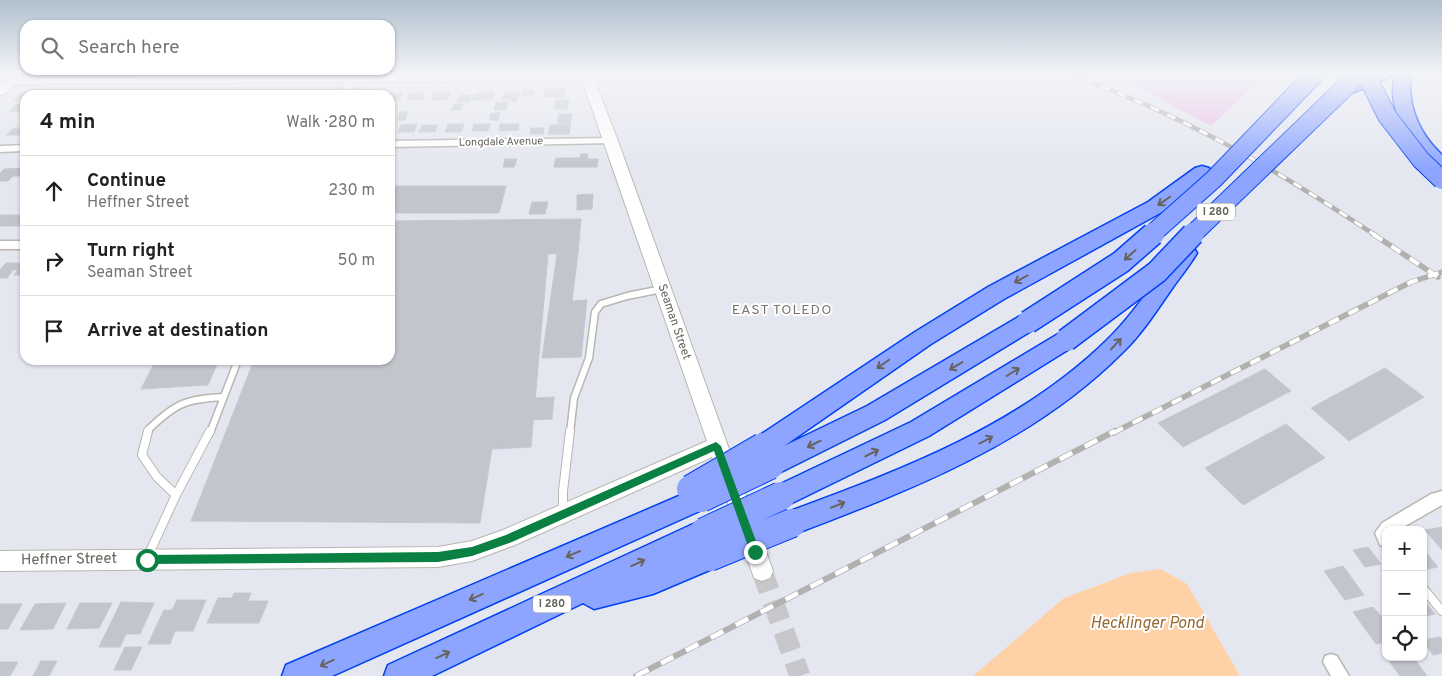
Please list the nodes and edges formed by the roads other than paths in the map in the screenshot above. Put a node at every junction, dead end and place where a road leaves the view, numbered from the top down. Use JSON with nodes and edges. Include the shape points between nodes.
{"nodes":[{"id":1,"x":597,"y":106,"type":"edge"},
{"id":2,"x":1275,"y":106,"type":"edge"},
{"id":3,"x":1285,"y":106,"type":"edge"},
{"id":4,"x":1316,"y":106,"type":"edge"},
{"id":5,"x":1326,"y":106,"type":"edge"},
{"id":6,"x":1382,"y":106,"type":"edge"},
{"id":7,"x":1403,"y":106,"type":"edge"},
{"id":8,"x":611,"y":141,"type":"junction"},
{"id":9,"x":395,"y":144,"type":"edge"},
{"id":10,"x":20,"y":148,"type":"edge"},
{"id":11,"x":0,"y":149,"type":"edge"},
{"id":12,"x":1442,"y":165,"type":"edge"},
{"id":13,"x":1442,"y":180,"type":"edge"},
{"id":14,"x":0,"y":245,"type":"edge"},
{"id":15,"x":20,"y":245,"type":"edge"},
{"id":16,"x":662,"y":289,"type":"junction"},
{"id":17,"x":236,"y":365,"type":"edge"},
{"id":18,"x":224,"y":397,"type":"junction"},
{"id":19,"x":716,"y":446,"type":"junction"},
{"id":20,"x":766,"y":456,"type":"junction"},
{"id":21,"x":176,"y":496,"type":"junction"},
{"id":22,"x":1442,"y":498,"type":"edge"},
{"id":23,"x":564,"y":514,"type":"junction"},
{"id":24,"x":1390,"y":526,"type":"edge"},
{"id":25,"x":706,"y":545,"type":"junction"},
{"id":26,"x":147,"y":560,"type":"junction"},
{"id":27,"x":0,"y":561,"type":"edge"},
{"id":28,"x":762,"y":571,"type":"tunnel mouth"},
{"id":29,"x":1427,"y":593,"type":"edge"},
{"id":30,"x":1442,"y":611,"type":"edge"},
{"id":31,"x":297,"y":676,"type":"edge"},
{"id":32,"x":399,"y":676,"type":"edge"}],
"edges":[{"from":1,"to":8,"type":"street","name":"Seaman Street"},
{"from":2,"to":20,"type":"highway","one_way":true,"via":[[1202,172],[1155,207],[938,328]]},
{"from":3,"to":20,"type":"highway","number":"I 280","one_way":true,"bridge":true,"via":[[1214,179],[1121,262],[876,414]]},
{"from":25,"to":4,"type":"highway","one_way":true,"bridge":true,"via":[[792,523],[898,481],[1015,424],[1060,392],[1101,360],[1128,331],[1246,176],[1280,138]]},
{"from":25,"to":5,"type":"highway","number":"I 280","one_way":true,"bridge":true,"via":[[781,496],[920,429],[1066,340],[1157,272]]},
{"from":6,"to":13,"type":"highway","bridge":true,"via":[[1421,160]]},
{"from":7,"to":12,"type":"highway","via":[[1407,122],[1429,153]]},
{"from":8,"to":9,"type":"street","name":"Longdale Avenue"},
{"from":8,"to":16,"type":"street","name":"Seaman Street"},
{"from":10,"to":11,"type":"street"},
{"from":14,"to":15,"type":"street"},
{"from":16,"to":19,"type":"street","name":"Seaman Street"},
{"from":16,"to":23,"type":"lane","via":[[601,304],[594,312],[589,358],[574,398],[563,491]]},
{"from":17,"to":18,"type":"lane"},
{"from":18,"to":21,"type":"lane","via":[[211,430]]},
{"from":18,"to":21,"type":"lane","via":[[192,399],[167,412],[149,429],[142,455]]},
{"from":19,"to":23,"type":"street","name":"Heffner Street"},
{"from":19,"to":28,"type":"street","name":"Seaman Street"},
{"from":20,"to":31,"type":"highway","number":"I 280","one_way":true,"bridge":true,"via":[[689,499]]},
{"from":21,"to":26,"type":"lane"},
{"from":22,"to":24,"type":"street"},
{"from":23,"to":26,"type":"street","name":"Heffner Street","via":[[472,552],[438,557]]},
{"from":32,"to":25,"type":"highway","number":"I 280","one_way":true,"via":[[540,609]]},
{"from":26,"to":27,"type":"street","name":"Heffner Street"},
{"from":29,"to":30,"type":"lane"}]}
